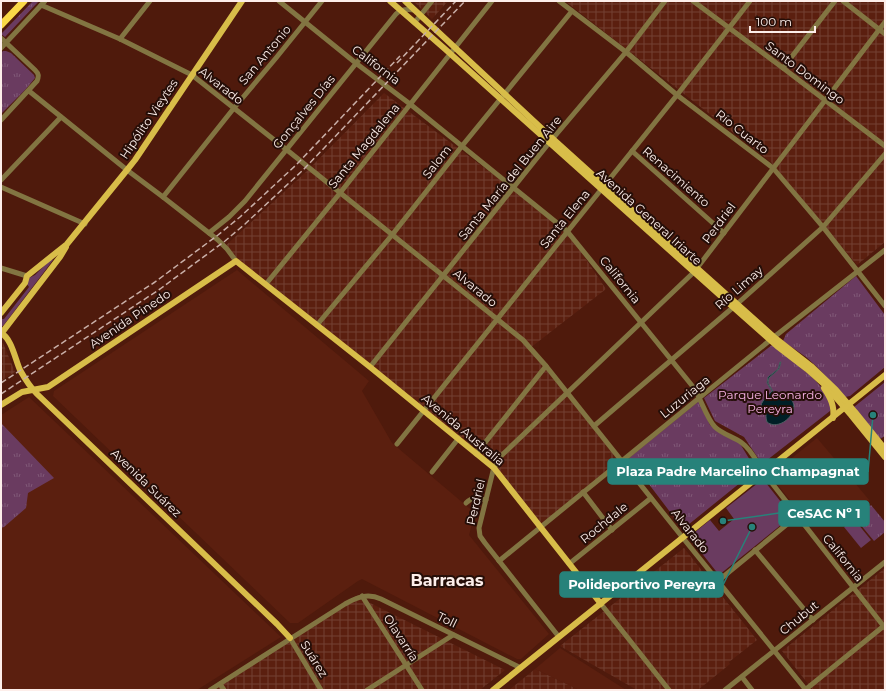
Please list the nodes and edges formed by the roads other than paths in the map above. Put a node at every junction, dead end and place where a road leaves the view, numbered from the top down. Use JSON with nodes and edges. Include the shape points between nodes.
{"nodes":[{"id":1,"x":24,"y":1,"type":"edge"},
{"id":2,"x":150,"y":1,"type":"edge"},
{"id":3,"x":242,"y":1,"type":"edge"},
{"id":4,"x":279,"y":1,"type":"edge"},
{"id":5,"x":322,"y":1,"type":"edge"},
{"id":6,"x":390,"y":1,"type":"edge"},
{"id":7,"x":405,"y":1,"type":"edge"},
{"id":8,"x":432,"y":1,"type":"edge"},
{"id":9,"x":492,"y":1,"type":"edge"},
{"id":10,"x":559,"y":1,"type":"edge"},
{"id":11,"x":665,"y":1,"type":"edge"},
{"id":12,"x":693,"y":1,"type":"edge"},
{"id":13,"x":750,"y":1,"type":"edge"},
{"id":14,"x":835,"y":1,"type":"edge"},
{"id":15,"x":843,"y":1,"type":"edge"},
{"id":16,"x":43,"y":3,"type":"edge"},
{"id":17,"x":400,"y":10,"type":"junction"},
{"id":18,"x":414,"y":10,"type":"junction"},
{"id":19,"x":572,"y":11,"type":"junction"},
{"id":20,"x":421,"y":16,"type":"junction"},
{"id":21,"x":305,"y":22,"type":"junction"},
{"id":22,"x":415,"y":22,"type":"junction"},
{"id":23,"x":885,"y":22,"type":"edge"},
{"id":24,"x":1,"y":25,"type":"edge"},
{"id":25,"x":729,"y":28,"type":"junction"},
{"id":26,"x":879,"y":30,"type":"junction"},
{"id":27,"x":885,"y":34,"type":"edge"},
{"id":28,"x":1,"y":38,"type":"edge"},
{"id":29,"x":120,"y":39,"type":"junction"},
{"id":30,"x":6,"y":43,"type":"junction"},
{"id":31,"x":455,"y":47,"type":"junction"},
{"id":32,"x":1,"y":48,"type":"edge"},
{"id":33,"x":626,"y":52,"type":"junction"},
{"id":34,"x":450,"y":54,"type":"junction"},
{"id":35,"x":357,"y":64,"type":"junction"},
{"id":36,"x":783,"y":68,"type":"junction"},
{"id":37,"x":192,"y":75,"type":"junction"},
{"id":38,"x":29,"y":91,"type":"junction"},
{"id":39,"x":677,"y":94,"type":"junction"},
{"id":40,"x":503,"y":97,"type":"junction"},
{"id":41,"x":824,"y":100,"type":"junction"},
{"id":42,"x":410,"y":104,"type":"junction"},
{"id":43,"x":234,"y":108,"type":"junction"},
{"id":44,"x":61,"y":117,"type":"junction"},
{"id":45,"x":1,"y":120,"type":"edge"},
{"id":46,"x":551,"y":141,"type":"junction"},
{"id":47,"x":462,"y":146,"type":"junction"},
{"id":48,"x":885,"y":146,"type":"edge"},
{"id":49,"x":287,"y":150,"type":"junction"},
{"id":50,"x":632,"y":151,"type":"junction"},
{"id":51,"x":885,"y":154,"type":"edge"},
{"id":52,"x":772,"y":168,"type":"junction"},
{"id":53,"x":127,"y":170,"type":"junction"},
{"id":54,"x":1,"y":180,"type":"edge"},
{"id":55,"x":1,"y":187,"type":"edge"},
{"id":56,"x":603,"y":187,"type":"junction"},
{"id":57,"x":514,"y":188,"type":"junction"},
{"id":58,"x":340,"y":193,"type":"junction"},
{"id":59,"x":163,"y":196,"type":"junction"},
{"id":60,"x":85,"y":224,"type":"junction"},
{"id":61,"x":823,"y":227,"type":"junction"},
{"id":62,"x":567,"y":231,"type":"junction"},
{"id":63,"x":209,"y":232,"type":"junction"},
{"id":64,"x":724,"y":233,"type":"junction"},
{"id":65,"x":392,"y":235,"type":"junction"},
{"id":66,"x":67,"y":244,"type":"junction"},
{"id":67,"x":885,"y":250,"type":"edge"},
{"id":68,"x":236,"y":261,"type":"junction"},
{"id":69,"x":1,"y":268,"type":"edge"},
{"id":70,"x":695,"y":270,"type":"junction"},
{"id":71,"x":858,"y":272,"type":"junction"},
{"id":72,"x":27,"y":276,"type":"junction"},
{"id":73,"x":444,"y":276,"type":"junction"},
{"id":74,"x":266,"y":284,"type":"junction"},
{"id":75,"x":735,"y":306,"type":"junction"},
{"id":76,"x":885,"y":306,"type":"edge"},
{"id":77,"x":1,"y":313,"type":"edge"},
{"id":78,"x":497,"y":319,"type":"junction"},
{"id":79,"x":640,"y":322,"type":"junction"},
{"id":80,"x":317,"y":325,"type":"junction"},
{"id":81,"x":1,"y":334,"type":"edge"},
{"id":82,"x":772,"y":339,"type":"junction"},
{"id":83,"x":671,"y":360,"type":"junction"},
{"id":84,"x":546,"y":366,"type":"junction"},
{"id":85,"x":370,"y":367,"type":"junction"},
{"id":86,"x":813,"y":374,"type":"junction"},
{"id":87,"x":885,"y":375,"type":"edge"},
{"id":88,"x":33,"y":390,"type":"junction"},
{"id":89,"x":567,"y":393,"type":"junction"},
{"id":90,"x":700,"y":398,"type":"junction"},
{"id":91,"x":1,"y":405,"type":"edge"},
{"id":92,"x":847,"y":406,"type":"junction"},
{"id":93,"x":424,"y":411,"type":"junction"},
{"id":94,"x":832,"y":418,"type":"junction"},
{"id":95,"x":594,"y":426,"type":"junction"},
{"id":96,"x":458,"y":439,"type":"junction"},
{"id":97,"x":397,"y":444,"type":"dead end"},
{"id":98,"x":885,"y":449,"type":"edge"},
{"id":99,"x":476,"y":454,"type":"junction"},
{"id":100,"x":885,"y":457,"type":"edge"},
{"id":101,"x":622,"y":461,"type":"junction"},
{"id":102,"x":494,"y":468,"type":"junction"},
{"id":103,"x":432,"y":472,"type":"dead end"},
{"id":104,"x":764,"y":473,"type":"junction"},
{"id":105,"x":583,"y":492,"type":"junction"},
{"id":106,"x":651,"y":498,"type":"junction"},
{"id":107,"x":486,"y":500,"type":"junction"},
{"id":108,"x":466,"y":503,"type":"dead end"},
{"id":109,"x":797,"y":516,"type":"junction"},
{"id":110,"x":540,"y":527,"type":"junction"},
{"id":111,"x":612,"y":530,"type":"junction"},
{"id":112,"x":683,"y":538,"type":"junction"},
{"id":113,"x":755,"y":550,"type":"junction"},
{"id":114,"x":499,"y":561,"type":"junction"},
{"id":115,"x":885,"y":562,"type":"edge"},
{"id":116,"x":569,"y":564,"type":"junction"},
{"id":117,"x":718,"y":581,"type":"junction"},
{"id":118,"x":854,"y":587,"type":"junction"},
{"id":119,"x":362,"y":596,"type":"junction"},
{"id":120,"x":601,"y":604,"type":"junction"},
{"id":121,"x":813,"y":620,"type":"junction"},
{"id":122,"x":885,"y":626,"type":"edge"},
{"id":123,"x":453,"y":635,"type":"junction"},
{"id":124,"x":290,"y":638,"type":"junction"},
{"id":125,"x":559,"y":638,"type":"junction"},
{"id":126,"x":774,"y":651,"type":"junction"},
{"id":127,"x":406,"y":665,"type":"junction"},
{"id":128,"x":522,"y":668,"type":"junction"},
{"id":129,"x":742,"y":677,"type":"junction"},
{"id":130,"x":220,"y":684,"type":"junction"},
{"id":131,"x":210,"y":690,"type":"edge"},
{"id":132,"x":224,"y":690,"type":"edge"},
{"id":133,"x":321,"y":690,"type":"edge"},
{"id":134,"x":367,"y":690,"type":"edge"},
{"id":135,"x":422,"y":690,"type":"edge"},
{"id":136,"x":494,"y":690,"type":"edge"},
{"id":137,"x":669,"y":690,"type":"edge"},
{"id":138,"x":725,"y":690,"type":"edge"},
{"id":139,"x":752,"y":690,"type":"edge"},
{"id":140,"x":805,"y":690,"type":"edge"}],
"edges":[{"from":1,"to":24,"type":"highway"},
{"from":2,"to":29,"type":"street"},
{"from":3,"to":37,"type":"main road","name":"Hipólito Vieytes"},
{"from":4,"to":21,"type":"street","name":"California"},
{"from":5,"to":21,"type":"street","name":"San Antonio"},
{"from":6,"to":17,"type":"main road","name":"Avenida General Iriarte"},
{"from":7,"to":18,"type":"main road","name":"Avenida General Iriarte"},
{"from":8,"to":20,"type":"street"},
{"from":9,"to":31,"type":"street","name":"Santa Magdalena"},
{"from":10,"to":19,"type":"street","name":"Río Cuarto"},
{"from":11,"to":33,"type":"street","name":"Santa María del Buen Aire"},
{"from":12,"to":25,"type":"street","name":"Santo Domingo"},
{"from":13,"to":25,"type":"street","name":"Santa Elena"},
{"from":14,"to":36,"type":"street"},
{"from":15,"to":26,"type":"street"},
{"from":16,"to":29,"type":"street","name":"Alvarado"},
{"from":16,"to":30,"type":"street"},
{"from":17,"to":18,"type":"street"},
{"from":17,"to":22,"type":"main road","name":"Avenida General Iriarte"},
{"from":17,"to":35,"type":"street","name":"Gonçalves Días"},
{"from":18,"to":20,"type":"main road","name":"Avenida General Iriarte"},
{"from":19,"to":33,"type":"street","name":"Río Cuarto"},
{"from":19,"to":40,"type":"street","name":"Salom"},
{"from":20,"to":22,"type":"street"},
{"from":20,"to":31,"type":"main road","name":"Avenida General Iriarte"},
{"from":21,"to":35,"type":"street","name":"California"},
{"from":21,"to":43,"type":"street","name":"San Antonio"},
{"from":22,"to":34,"type":"main road","name":"Avenida General Iriarte"},
{"from":23,"to":26,"type":"street","name":"Perdriel"},
{"from":25,"to":36,"type":"street","name":"Santo Domingo"},
{"from":25,"to":39,"type":"street","name":"Santa Elena"},
{"from":26,"to":27,"type":"street"},
{"from":26,"to":41,"type":"street","name":"Perdriel"},
{"from":28,"to":30,"type":"street"},
{"from":29,"to":37,"type":"street","name":"Alvarado"},
{"from":30,"to":32,"type":"street"},
{"from":30,"to":38,"type":"street","via":[[39,75]]},
{"from":31,"to":34,"type":"street","name":"Santa Magdalena"},
{"from":31,"to":40,"type":"main road","name":"Avenida General Iriarte"},
{"from":33,"to":39,"type":"street","name":"Río Cuarto"},
{"from":33,"to":46,"type":"street","name":"Santa María del Buen Aire"},
{"from":34,"to":40,"type":"main road","name":"Avenida General Iriarte"},
{"from":34,"to":42,"type":"street","name":"Santa Magdalena"},
{"from":35,"to":42,"type":"street","name":"California"},
{"from":35,"to":49,"type":"street","name":"Gonçalves Días"},
{"from":36,"to":41,"type":"street","name":"Santo Domingo"},
{"from":37,"to":43,"type":"street","name":"Alvarado"},
{"from":37,"to":53,"type":"main road","name":"Hipólito Vieytes"},
{"from":38,"to":44,"type":"street"},
{"from":38,"to":45,"type":"street"},
{"from":39,"to":50,"type":"street","name":"Santa Elena"},
{"from":39,"to":52,"type":"street","name":"Río Cuarto"},
{"from":40,"to":46,"type":"main road","name":"Avenida General Iriarte"},
{"from":40,"to":47,"type":"street","name":"Salom"},
{"from":41,"to":48,"type":"street","name":"Santo Domingo"},
{"from":41,"to":52,"type":"street","name":"Perdriel"},
{"from":42,"to":47,"type":"street","name":"California"},
{"from":42,"to":58,"type":"street","name":"Santa Magdalena"},
{"from":43,"to":49,"type":"street","name":"Alvarado"},
{"from":43,"to":59,"type":"street","name":"San Antonio"},
{"from":44,"to":53,"type":"street"},
{"from":44,"to":54,"type":"street"},
{"from":46,"to":56,"type":"main road","name":"Avenida General Iriarte"},
{"from":46,"to":57,"type":"street","name":"Santa María del Buen Aire"},
{"from":47,"to":57,"type":"street","name":"California"},
{"from":47,"to":65,"type":"street","name":"Salom"},
{"from":49,"to":58,"type":"street","name":"Alvarado"},
{"from":49,"to":63,"type":"street","name":"Gonçalves Días","via":[[235,212]]},
{"from":50,"to":56,"type":"street","name":"Santa Elena"},
{"from":50,"to":64,"type":"street","name":"Renacimiento"},
{"from":51,"to":61,"type":"street","name":"Río Limay"},
{"from":52,"to":61,"type":"street","name":"Río Cuarto"},
{"from":52,"to":64,"type":"street","name":"Perdriel"},
{"from":53,"to":59,"type":"street"},
{"from":53,"to":60,"type":"main road","name":"Hipólito Vieytes"},
{"from":55,"to":60,"type":"street"},
{"from":56,"to":62,"type":"street","name":"Santa Elena"},
{"from":56,"to":70,"type":"main road","name":"Avenida General Iriarte"},
{"from":57,"to":62,"type":"street","name":"California"},
{"from":57,"to":73,"type":"street","name":"Santa María del Buen Aire"},
{"from":58,"to":65,"type":"street","name":"Alvarado"},
{"from":58,"to":74,"type":"street","name":"Santa Magdalena"},
{"from":59,"to":63,"type":"street"},
{"from":60,"to":66,"type":"main road","name":"Hipólito Vieytes"},
{"from":61,"to":71,"type":"street","name":"Río Cuarto"},
{"from":61,"to":75,"type":"street","name":"Río Limay"},
{"from":62,"to":78,"type":"street","name":"Santa Elena"},
{"from":62,"to":79,"type":"street","name":"California"},
{"from":63,"to":68,"type":"street"},
{"from":64,"to":70,"type":"street","name":"Perdriel"},
{"from":65,"to":73,"type":"street","name":"Alvarado"},
{"from":65,"to":80,"type":"street","name":"Salom"},
{"from":66,"to":72,"type":"main road","name":"Hipólito Vieytes"},
{"from":66,"to":81,"type":"main road","name":"Hipólito Vieytes","via":[[60,257]]},
{"from":67,"to":71,"type":"street","name":"Luzuriaga"},
{"from":68,"to":74,"type":"main road","name":"Avenida Australia"},
{"from":68,"to":88,"type":"main road","name":"Avenida Pinedo","via":[[48,387]]},
{"from":69,"to":72,"type":"street"},
{"from":70,"to":75,"type":"main road","name":"Avenida General Iriarte"},
{"from":70,"to":79,"type":"street","name":"Perdriel"},
{"from":71,"to":76,"type":"street","name":"Río Cuarto"},
{"from":71,"to":82,"type":"street","name":"Luzuriaga"},
{"from":72,"to":77,"type":"main road","name":"Hipólito Vieytes","via":[[25,283]]},
{"from":73,"to":78,"type":"street","name":"Alvarado"},
{"from":73,"to":85,"type":"street","name":"Santa María del Buen Aire"},
{"from":74,"to":80,"type":"main road","name":"Avenida Australia"},
{"from":75,"to":82,"type":"main road","name":"Avenida General Iriarte"},
{"from":75,"to":83,"type":"street","name":"Río Limay"},
{"from":78,"to":84,"type":"street","name":"Alvarado","via":[[526,343]]},
{"from":78,"to":93,"type":"street","name":"Santa Elena"},
{"from":79,"to":83,"type":"street","name":"California"},
{"from":79,"to":89,"type":"street","name":"Perdriel"},
{"from":80,"to":85,"type":"main road","name":"Avenida Australia"},
{"from":81,"to":88,"type":"main road","name":"Avenida Suárez","via":[[9,341],[20,370]]},
{"from":82,"to":86,"type":"main road","name":"Avenida General Iriarte"},
{"from":82,"to":90,"type":"street","name":"Luzuriaga"},
{"from":82,"to":92,"type":"main road","name":"Avenida General Iriarte","via":[[811,366],[836,390]]},
{"from":83,"to":90,"type":"street","name":"California"},
{"from":83,"to":95,"type":"street","name":"Río Limay"},
{"from":84,"to":89,"type":"street","name":"Alvarado"},
{"from":84,"to":99,"type":"street"},
{"from":85,"to":93,"type":"main road","name":"Avenida Australia"},
{"from":86,"to":92,"type":"main road","name":"Avenida General Iriarte"},
{"from":86,"to":94,"type":"main road","via":[[832,402]]},
{"from":87,"to":92,"type":"main road"},
{"from":88,"to":91,"type":"main road","name":"Avenida Pinedo","via":[[22,392]]},
{"from":88,"to":124,"type":"main road","name":"Avenida Suárez"},
{"from":89,"to":95,"type":"street","name":"Alvarado"},
{"from":89,"to":102,"type":"street","name":"Perdriel","via":[[502,456]]},
{"from":90,"to":101,"type":"street","name":"Luzuriaga"},
{"from":90,"to":104,"type":"street","name":"California","via":[[714,425],[747,447]]},
{"from":92,"to":94,"type":"main road"},
{"from":92,"to":98,"type":"main road","name":"Avenida General Iriarte"},
{"from":92,"to":100,"type":"main road","name":"Avenida General Iriarte"},
{"from":93,"to":96,"type":"main road","name":"Avenida Australia"},
{"from":93,"to":97,"type":"street","name":"Santa Elena"},
{"from":94,"to":104,"type":"main road"},
{"from":95,"to":101,"type":"street","name":"Alvarado"},
{"from":96,"to":99,"type":"main road","name":"Avenida Australia"},
{"from":96,"to":103,"type":"street"},
{"from":99,"to":102,"type":"main road","name":"Avenida Australia"},
{"from":101,"to":105,"type":"street","name":"Luzuriaga"},
{"from":101,"to":106,"type":"street","name":"Alvarado"},
{"from":102,"to":107,"type":"street","name":"Perdriel"},
{"from":102,"to":110,"type":"main road","name":"Avenida Australia"},
{"from":104,"to":109,"type":"street","name":"California"},
{"from":104,"to":112,"type":"main road"},
{"from":105,"to":110,"type":"street","name":"Luzuriaga"},
{"from":105,"to":111,"type":"street"},
{"from":106,"to":111,"type":"street","name":"Rochdale"},
{"from":106,"to":112,"type":"street","name":"Alvarado"},
{"from":107,"to":108,"type":"street","via":[[474,498]]},
{"from":107,"to":114,"type":"street","name":"Perdriel","via":[[478,528],[480,536]]},
{"from":109,"to":113,"type":"street"},
{"from":109,"to":118,"type":"street","name":"California"},
{"from":110,"to":114,"type":"street","name":"Luzuriaga"},
{"from":110,"to":116,"type":"main road","name":"Avenida Australia"},
{"from":111,"to":116,"type":"street","name":"Rochdale"},
{"from":112,"to":117,"type":"street","name":"Alvarado"},
{"from":112,"to":120,"type":"main road"},
{"from":113,"to":117,"type":"street"},
{"from":113,"to":121,"type":"street"},
{"from":114,"to":125,"type":"street"},
{"from":115,"to":118,"type":"street","name":"Chubut"},
{"from":116,"to":120,"type":"main road","name":"Avenida Australia"},
{"from":117,"to":126,"type":"street","name":"Alvarado"},
{"from":118,"to":121,"type":"street","name":"Chubut"},
{"from":118,"to":122,"type":"street","name":"California"},
{"from":119,"to":123,"type":"street","name":"Toll","via":[[376,597]]},
{"from":119,"to":124,"type":"street"},
{"from":119,"to":127,"type":"street","name":"Olavarría"},
{"from":120,"to":125,"type":"main road"},
{"from":120,"to":137,"type":"street","name":"Avenida Australia"},
{"from":121,"to":126,"type":"street","name":"Chubut"},
{"from":122,"to":140,"type":"street"},
{"from":123,"to":127,"type":"street"},
{"from":123,"to":128,"type":"street","name":"Toll"},
{"from":124,"to":130,"type":"street"},
{"from":124,"to":133,"type":"street","name":"Suárez"},
{"from":125,"to":128,"type":"main road"},
{"from":126,"to":129,"type":"street","name":"Chubut"},
{"from":126,"to":140,"type":"street","name":"Alvarado"},
{"from":127,"to":134,"type":"street"},
{"from":127,"to":135,"type":"street","name":"Olavarría"},
{"from":128,"to":136,"type":"main road"},
{"from":129,"to":138,"type":"street","name":"Chubut"},
{"from":129,"to":139,"type":"street"},
{"from":130,"to":131,"type":"street"},
{"from":130,"to":132,"type":"street"}]}
